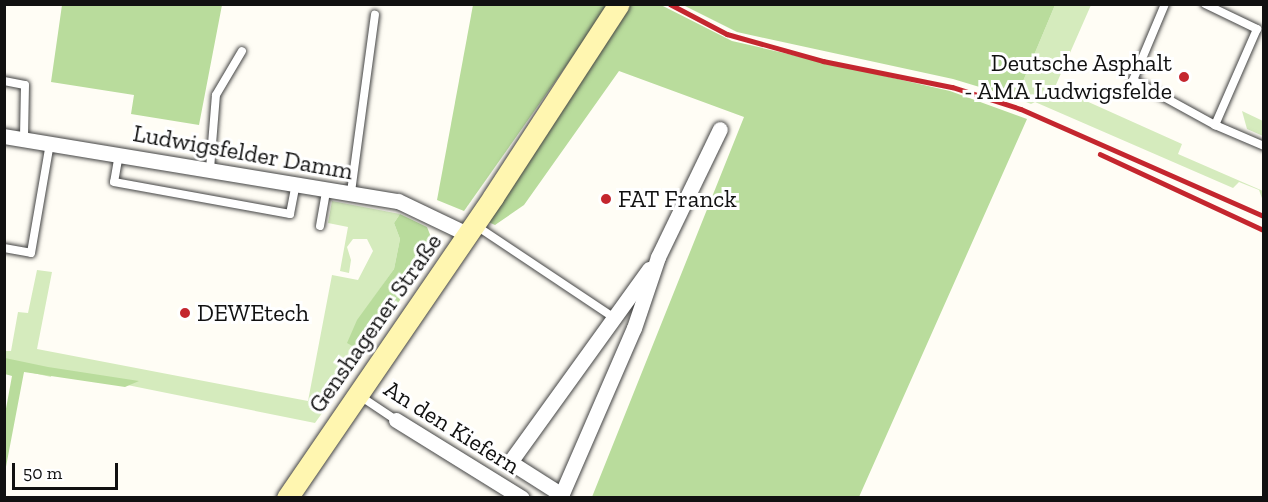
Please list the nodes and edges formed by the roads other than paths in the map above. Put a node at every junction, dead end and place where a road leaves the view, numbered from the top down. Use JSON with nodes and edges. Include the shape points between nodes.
{"nodes":[{"id":1,"x":619,"y":4,"type":"edge"},
{"id":2,"x":1165,"y":4,"type":"edge"},
{"id":3,"x":1205,"y":4,"type":"edge"},
{"id":4,"x":375,"y":15,"type":"dead end"},
{"id":5,"x":242,"y":51,"type":"dead end"},
{"id":6,"x":4,"y":81,"type":"edge"},
{"id":7,"x":1215,"y":125,"type":"junction"},
{"id":8,"x":720,"y":129,"type":"dead end"},
{"id":9,"x":4,"y":136,"type":"edge"},
{"id":10,"x":24,"y":139,"type":"junction"},
{"id":11,"x":50,"y":143,"type":"junction"},
{"id":12,"x":1263,"y":146,"type":"edge"},
{"id":13,"x":119,"y":154,"type":"junction"},
{"id":14,"x":210,"y":169,"type":"junction"},
{"id":15,"x":296,"y":183,"type":"junction"},
{"id":16,"x":327,"y":188,"type":"junction"},
{"id":17,"x":351,"y":192,"type":"junction"},
{"id":18,"x":320,"y":226,"type":"dead end"},
{"id":19,"x":471,"y":229,"type":"junction"},
{"id":20,"x":4,"y":248,"type":"edge"},
{"id":21,"x":658,"y":257,"type":"junction"},
{"id":22,"x":614,"y":317,"type":"junction"},
{"id":23,"x":634,"y":328,"type":"junction"},
{"id":24,"x":357,"y":394,"type":"junction"},
{"id":25,"x":396,"y":420,"type":"joint"},
{"id":26,"x":561,"y":496,"type":"edge"},
{"id":27,"x":287,"y":498,"type":"edge"},
{"id":28,"x":522,"y":498,"type":"edge"}],
"edges":[{"from":1,"to":19,"type":"main road","name":"Genshagener Straße"},
{"from":2,"to":7,"type":"lane","via":[[1133,80]]},
{"from":3,"to":7,"type":"lane","via":[[1257,28]]},
{"from":4,"to":17,"type":"lane"},
{"from":5,"to":14,"type":"lane","via":[[216,95]]},
{"from":6,"to":10,"type":"lane","via":[[25,85]]},
{"from":7,"to":12,"type":"lane"},
{"from":8,"to":21,"type":"street","name":"An den Kiefern"},
{"from":9,"to":10,"type":"street","name":"Ludwigsfelder Damm"},
{"from":10,"to":11,"type":"street","name":"Ludwigsfelder Damm"},
{"from":11,"to":13,"type":"street","name":"Ludwigsfelder Damm"},
{"from":11,"to":20,"type":"lane","via":[[31,253]]},
{"from":13,"to":14,"type":"street","name":"Ludwigsfelder Damm"},
{"from":13,"to":15,"type":"lane","via":[[114,182],[290,214]]},
{"from":14,"to":15,"type":"street","name":"Ludwigsfelder Damm"},
{"from":15,"to":16,"type":"street","name":"Ludwigsfelder Damm"},
{"from":16,"to":17,"type":"street","name":"Ludwigsfelder Damm"},
{"from":16,"to":18,"type":"lane"},
{"from":17,"to":19,"type":"street","name":"Ludwigsfelder Damm","via":[[398,201]]},
{"from":19,"to":22,"type":"lane"},
{"from":19,"to":24,"type":"main road","name":"Genshagener Straße"},
{"from":21,"to":22,"type":"street","name":"An den Kiefern"},
{"from":21,"to":23,"type":"street","name":"An den Kiefern"},
{"from":22,"to":23,"type":"street"},
{"from":22,"to":26,"type":"street","name":"An den Kiefern","via":[[510,462]]},
{"from":23,"to":26,"type":"street","name":"An den Kiefern"},
{"from":24,"to":25,"type":"lane","name":"An den Kiefern"},
{"from":24,"to":27,"type":"main road","name":"Genshagener Straße"},
{"from":25,"to":28,"type":"street","name":"An den Kiefern"}]}
